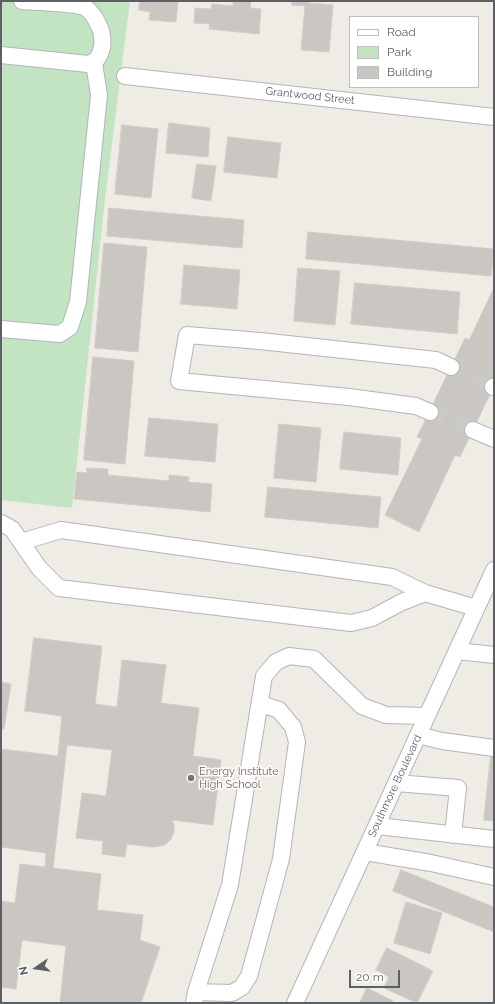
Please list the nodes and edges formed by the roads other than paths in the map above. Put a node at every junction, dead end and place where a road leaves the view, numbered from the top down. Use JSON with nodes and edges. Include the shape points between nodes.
{"nodes":[{"id":1,"x":22,"y":1,"type":"edge"},
{"id":2,"x":68,"y":3,"type":"edge"},
{"id":3,"x":1,"y":55,"type":"edge"},
{"id":4,"x":94,"y":63,"type":"junction"},
{"id":5,"x":125,"y":76,"type":"dead end"},
{"id":6,"x":494,"y":117,"type":"edge"},
{"id":7,"x":1,"y":329,"type":"edge"},
{"id":8,"x":451,"y":367,"type":"tunnel mouth"},
{"id":9,"x":430,"y":412,"type":"tunnel mouth"},
{"id":10,"x":473,"y":430,"type":"tunnel mouth"},
{"id":11,"x":494,"y":440,"type":"edge"},
{"id":12,"x":1,"y":523,"type":"edge"},
{"id":13,"x":21,"y":542,"type":"junction"},
{"id":14,"x":494,"y":570,"type":"edge"},
{"id":15,"x":425,"y":593,"type":"junction"},
{"id":16,"x":476,"y":608,"type":"junction"},
{"id":17,"x":457,"y":651,"type":"junction"},
{"id":18,"x":494,"y":655,"type":"edge"},
{"id":19,"x":260,"y":704,"type":"junction"},
{"id":20,"x":427,"y":716,"type":"junction"},
{"id":21,"x":418,"y":735,"type":"junction"},
{"id":22,"x":494,"y":748,"type":"edge"},
{"id":23,"x":396,"y":783,"type":"junction"},
{"id":24,"x":377,"y":826,"type":"junction"},
{"id":25,"x":453,"y":835,"type":"junction"},
{"id":26,"x":494,"y":839,"type":"edge"},
{"id":27,"x":365,"y":852,"type":"junction"},
{"id":28,"x":494,"y":877,"type":"edge"},
{"id":29,"x":195,"y":998,"type":"edge"},
{"id":30,"x":296,"y":1003,"type":"edge"}],
"edges":[{"from":1,"to":2,"type":"street"},
{"from":2,"to":4,"type":"street","via":[[85,8],[94,15],[101,29],[103,45],[100,57]]},
{"from":3,"to":4,"type":"street"},
{"from":4,"to":7,"type":"street","via":[[99,95],[78,302],[70,327],[60,334]]},
{"from":5,"to":6,"type":"street","name":"Grantwood Street"},
{"from":8,"to":9,"type":"street","via":[[436,360],[187,335],[179,381],[349,397],[416,406]]},
{"from":10,"to":11,"type":"street"},
{"from":12,"to":13,"type":"street","via":[[12,529]]},
{"from":13,"to":15,"type":"street","via":[[61,530],[392,577]]},
{"from":13,"to":15,"type":"street","via":[[39,568],[60,588],[351,623],[372,618]]},
{"from":14,"to":16,"type":"street","name":"Southmore Boulevard"},
{"from":15,"to":16,"type":"street"},
{"from":16,"to":17,"type":"street","name":"Southmore Boulevard"},
{"from":17,"to":18,"type":"street"},
{"from":17,"to":20,"type":"street","name":"Southmore Boulevard"},
{"from":19,"to":20,"type":"street","via":[[264,676],[276,662],[288,656],[314,659],[362,706],[386,715]]},
{"from":19,"to":29,"type":"street","via":[[230,885]]},
{"from":19,"to":29,"type":"street","via":[[279,710],[293,727],[297,742],[281,859],[249,976],[242,987],[232,993]]},
{"from":20,"to":21,"type":"street","name":"Southmore Boulevard"},
{"from":21,"to":22,"type":"street"},
{"from":21,"to":23,"type":"street","name":"Southmore Boulevard"},
{"from":23,"to":24,"type":"street","name":"Southmore Boulevard"},
{"from":23,"to":25,"type":"street","via":[[458,788]]},
{"from":24,"to":25,"type":"street"},
{"from":24,"to":27,"type":"street","name":"Southmore Boulevard"},
{"from":25,"to":26,"type":"street"},
{"from":27,"to":28,"type":"street"},
{"from":27,"to":30,"type":"street","name":"Southmore Boulevard"}]}
